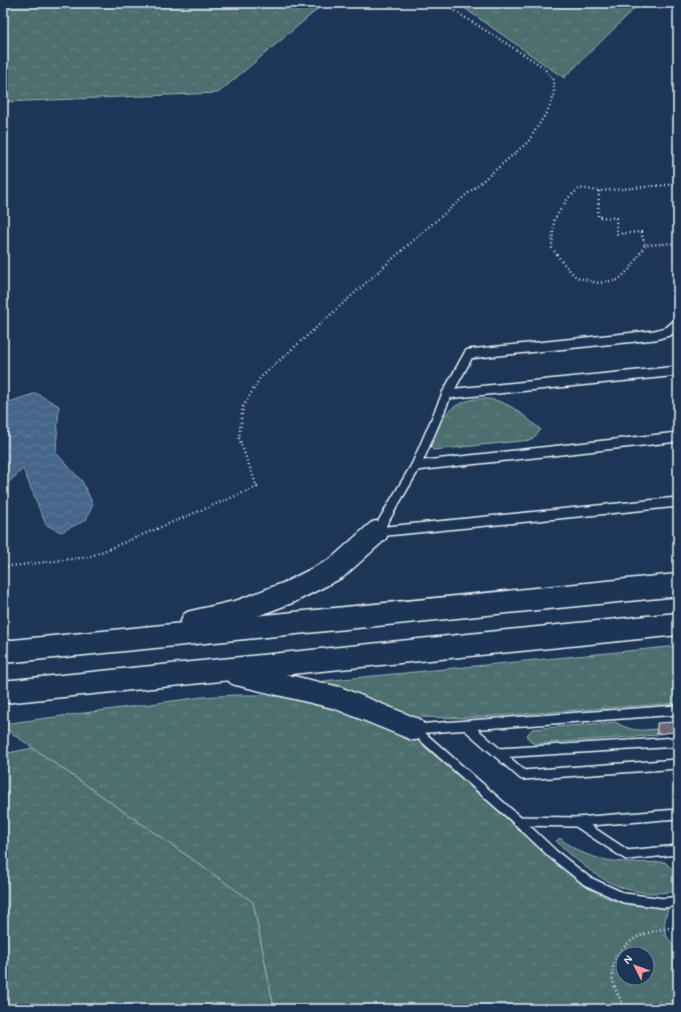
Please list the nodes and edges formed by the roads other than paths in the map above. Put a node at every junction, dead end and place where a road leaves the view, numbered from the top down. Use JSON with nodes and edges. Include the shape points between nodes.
{"nodes":[{"id":1,"x":678,"y":323,"type":"edge"},
{"id":2,"x":678,"y":371,"type":"edge"},
{"id":3,"x":447,"y":394,"type":"junction"},
{"id":4,"x":678,"y":437,"type":"edge"},
{"id":5,"x":416,"y":466,"type":"junction"},
{"id":6,"x":678,"y":502,"type":"edge"},
{"id":7,"x":377,"y":532,"type":"junction"},
{"id":8,"x":678,"y":585,"type":"edge"},
{"id":9,"x":678,"y":624,"type":"edge"},
{"id":10,"x":113,"y":641,"type":"junction"},
{"id":11,"x":3,"y":652,"type":"edge"},
{"id":12,"x":220,"y":670,"type":"junction"},
{"id":13,"x":3,"y":692,"type":"edge"},
{"id":14,"x":678,"y":710,"type":"edge"},
{"id":15,"x":467,"y":726,"type":"junction"},
{"id":16,"x":414,"y":729,"type":"junction"},
{"id":17,"x":678,"y":742,"type":"edge"},
{"id":18,"x":498,"y":753,"type":"junction"},
{"id":19,"x":678,"y":764,"type":"edge"},
{"id":20,"x":678,"y":814,"type":"edge"},
{"id":21,"x":518,"y":821,"type":"junction"},
{"id":22,"x":576,"y":822,"type":"junction"},
{"id":23,"x":678,"y":850,"type":"edge"},
{"id":24,"x":678,"y":901,"type":"edge"}],
"edges":[{"from":1,"to":3,"type":"lane","via":[[668,332],[655,335],[469,354]]},
{"from":2,"to":3,"type":"lane"},
{"from":3,"to":5,"type":"lane"},
{"from":4,"to":5,"type":"lane"},
{"from":5,"to":7,"type":"lane"},
{"from":6,"to":7,"type":"lane"},
{"from":7,"to":10,"type":"highway","via":[[337,568],[290,592],[240,610]]},
{"from":8,"to":10,"type":"highway"},
{"from":9,"to":12,"type":"highway"},
{"from":10,"to":11,"type":"highway"},
{"from":12,"to":13,"type":"highway"},
{"from":12,"to":16,"type":"highway","via":[[338,698]]},
{"from":14,"to":15,"type":"lane"},
{"from":15,"to":16,"type":"lane"},
{"from":15,"to":18,"type":"lane"},
{"from":16,"to":21,"type":"lane"},
{"from":17,"to":18,"type":"lane"},
{"from":18,"to":19,"type":"lane","via":[[523,775]]},
{"from":20,"to":22,"type":"lane"},
{"from":21,"to":22,"type":"lane"},
{"from":21,"to":24,"type":"lane","via":[[554,855],[587,881],[624,898],[664,903]]},
{"from":22,"to":23,"type":"lane","via":[[627,855]]}]}
